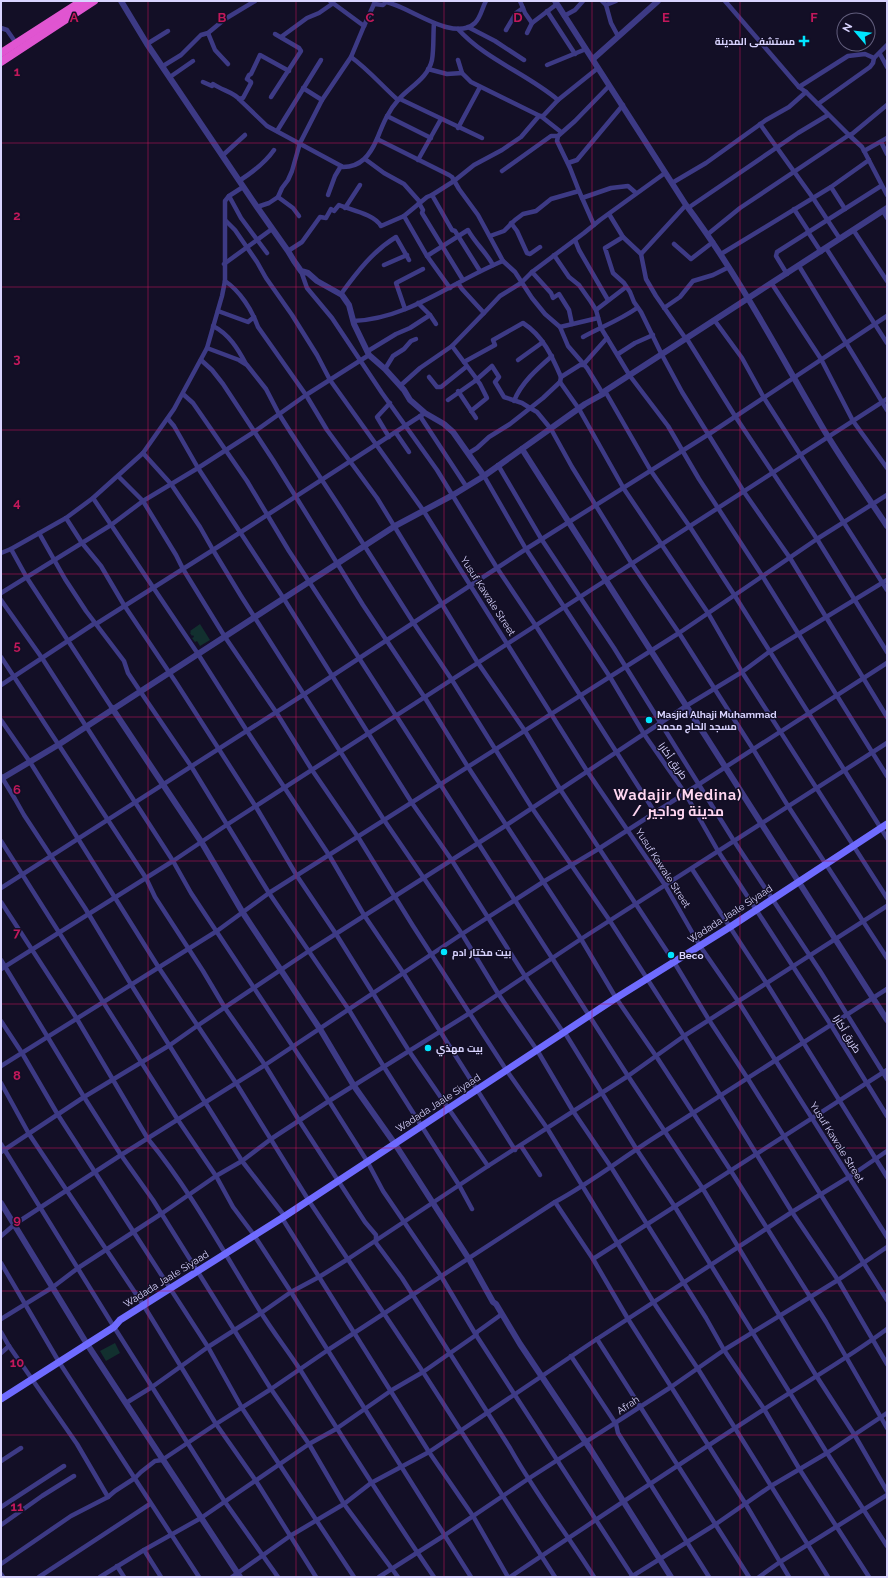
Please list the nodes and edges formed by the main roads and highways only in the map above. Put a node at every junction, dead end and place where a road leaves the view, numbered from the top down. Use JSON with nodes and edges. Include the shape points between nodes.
{"nodes":[{"id":1,"x":82,"y":1,"type":"edge"},
{"id":2,"x":94,"y":1,"type":"edge"},
{"id":3,"x":1,"y":53,"type":"edge"},
{"id":4,"x":1,"y":62,"type":"edge"},
{"id":5,"x":884,"y":826,"type":"edge"},
{"id":6,"x":1,"y":1399,"type":"edge"}],
"edges":[{"from":1,"to":3,"type":"highway"},
{"from":2,"to":4,"type":"highway"},
{"from":5,"to":6,"type":"main road","name":"Wadada Jaale Siyaad"}]}
